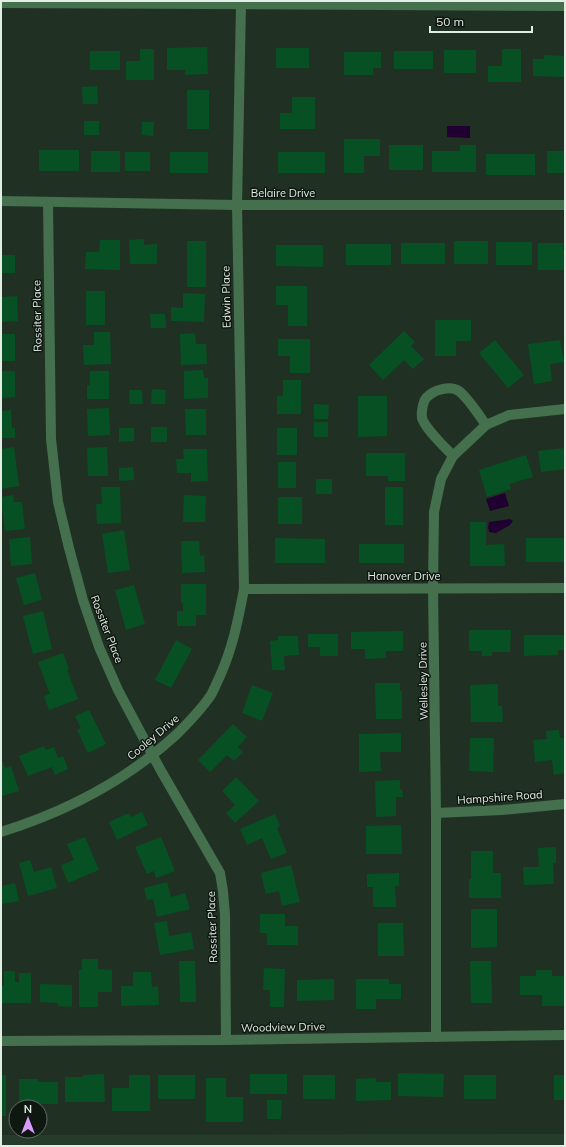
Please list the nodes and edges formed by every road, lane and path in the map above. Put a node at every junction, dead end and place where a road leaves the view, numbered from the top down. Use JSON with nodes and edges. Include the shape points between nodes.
{"nodes":[{"id":1,"x":1,"y":3,"type":"edge"},
{"id":2,"x":241,"y":5,"type":"junction"},
{"id":3,"x":565,"y":6,"type":"edge"},
{"id":4,"x":1,"y":201,"type":"edge"},
{"id":5,"x":48,"y":202,"type":"junction"},
{"id":6,"x":237,"y":205,"type":"junction"},
{"id":7,"x":565,"y":205,"type":"edge"},
{"id":8,"x":565,"y":408,"type":"edge"},
{"id":9,"x":486,"y":425,"type":"junction"},
{"id":10,"x":453,"y":456,"type":"junction"},
{"id":11,"x":434,"y":588,"type":"junction"},
{"id":12,"x":565,"y":588,"type":"edge"},
{"id":13,"x":244,"y":589,"type":"junction"},
{"id":14,"x":153,"y":755,"type":"junction"},
{"id":15,"x":565,"y":804,"type":"edge"},
{"id":16,"x":436,"y":814,"type":"junction"},
{"id":17,"x":1,"y":832,"type":"edge"},
{"id":18,"x":565,"y":1035,"type":"edge"},
{"id":19,"x":436,"y":1037,"type":"junction"},
{"id":20,"x":226,"y":1040,"type":"junction"},
{"id":21,"x":1,"y":1041,"type":"edge"}],
"edges":[{"from":1,"to":2,"type":"street"},
{"from":2,"to":3,"type":"street"},
{"from":2,"to":6,"type":"street","name":"Edwin Place"},
{"from":4,"to":5,"type":"street","name":"Belaire Drive"},
{"from":5,"to":6,"type":"street","name":"Belaire Drive"},
{"from":5,"to":14,"type":"street","name":"Rossiter Place","via":[[50,413],[58,502],[68,548],[99,647],[118,690]]},
{"from":6,"to":7,"type":"street","name":"Belaire Drive"},
{"from":6,"to":13,"type":"street","name":"Edwin Place"},
{"from":8,"to":9,"type":"street","name":"Wellesley Drive","via":[[509,415]]},
{"from":9,"to":10,"type":"street","name":"Wellesley Drive"},
{"from":9,"to":10,"type":"street","via":[[458,390],[449,388],[427,397],[422,417],[427,427]]},
{"from":10,"to":11,"type":"street","name":"Wellesley Drive","via":[[441,479],[434,512]]},
{"from":11,"to":12,"type":"street","name":"Hanover Drive"},
{"from":11,"to":13,"type":"street","name":"Hanover Drive"},
{"from":11,"to":16,"type":"street","name":"Wellesley Drive"},
{"from":13,"to":14,"type":"street","name":"Cooley Drive","via":[[237,629],[211,695],[191,721]]},
{"from":14,"to":17,"type":"street","name":"Cooley Drive","via":[[66,808],[29,824]]},
{"from":14,"to":20,"type":"street","name":"Rossiter Place","via":[[220,873],[225,915]]},
{"from":15,"to":16,"type":"street","name":"Hampshire Road"},
{"from":16,"to":19,"type":"street","name":"Wellesley Drive"},
{"from":18,"to":19,"type":"street","name":"Woodview Drive"},
{"from":19,"to":20,"type":"street","name":"Woodview Drive"},
{"from":20,"to":21,"type":"street","name":"Woodview Drive"}]}
